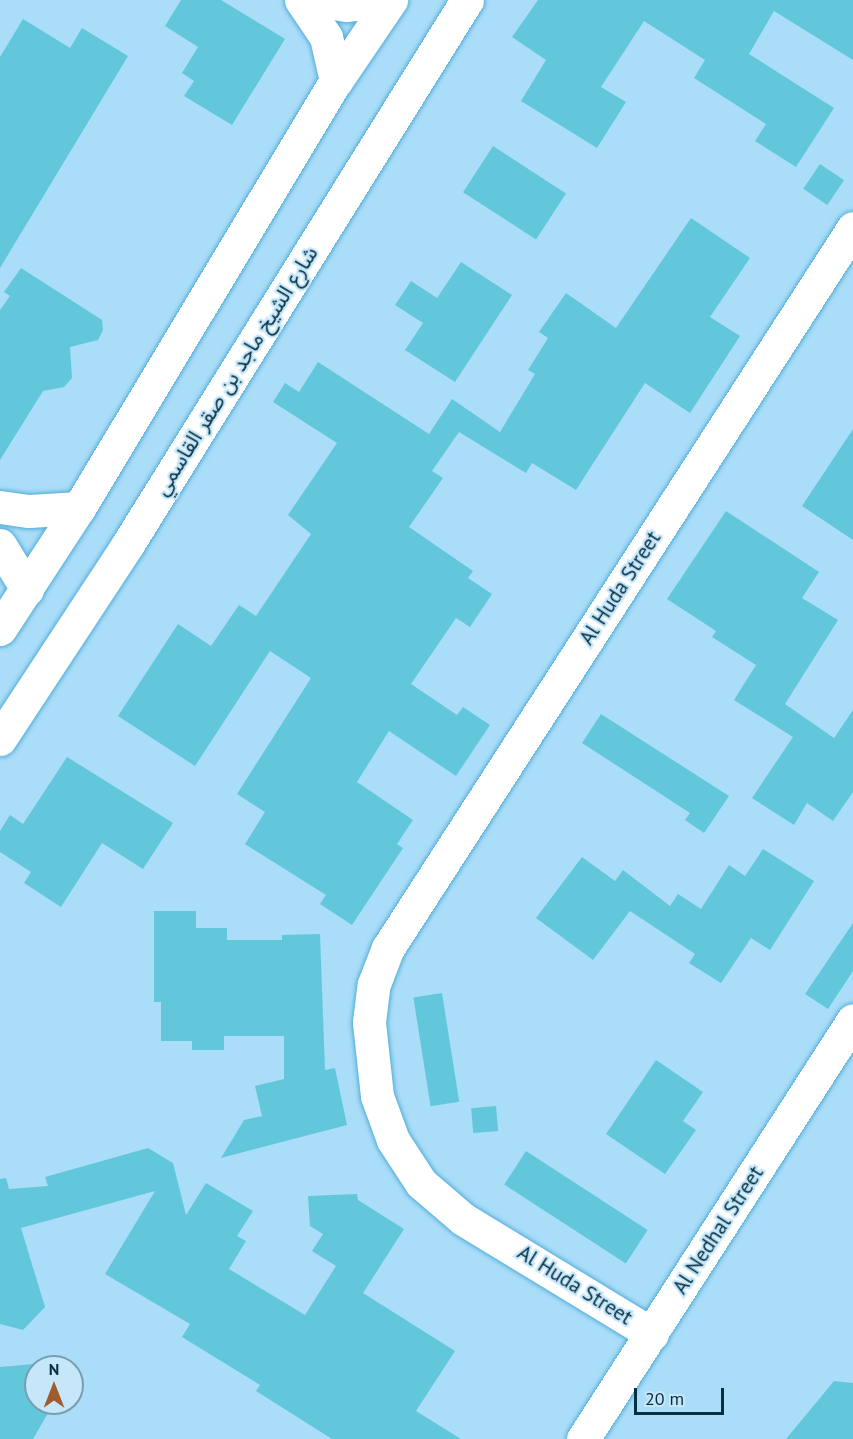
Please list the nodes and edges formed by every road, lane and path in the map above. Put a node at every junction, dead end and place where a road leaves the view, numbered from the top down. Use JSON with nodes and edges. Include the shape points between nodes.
{"nodes":[{"id":1,"x":301,"y":0,"type":"edge"},
{"id":2,"x":315,"y":0,"type":"edge"},
{"id":3,"x":391,"y":0,"type":"edge"},
{"id":4,"x":467,"y":0,"type":"edge"},
{"id":5,"x":336,"y":81,"type":"junction"},
{"id":6,"x":853,"y":228,"type":"edge"},
{"id":7,"x":0,"y":507,"type":"edge"},
{"id":8,"x":79,"y":508,"type":"junction"},
{"id":9,"x":0,"y":545,"type":"edge"},
{"id":10,"x":27,"y":589,"type":"junction"},
{"id":11,"x":0,"y":628,"type":"edge"},
{"id":12,"x":0,"y":740,"type":"edge"},
{"id":13,"x":853,"y":1020,"type":"edge"},
{"id":14,"x":652,"y":1334,"type":"junction"},
{"id":15,"x":582,"y":1439,"type":"edge"}],
"edges":[{"from":1,"to":5,"type":"street","via":[[326,37]]},
{"from":2,"to":3,"type":"street","via":[[361,5]]},
{"from":3,"to":5,"type":"street"},
{"from":4,"to":12,"type":"street","name":"شارع الشيخ ماجد بن صقر القاسمي","via":[[128,544]]},
{"from":5,"to":8,"type":"street"},
{"from":6,"to":14,"type":"street","name":"Al Huda Street","via":[[388,948],[374,984],[369,1022],[383,1117],[407,1163],[433,1196]]},
{"from":7,"to":8,"type":"street"},
{"from":8,"to":10,"type":"street"},
{"from":9,"to":10,"type":"street"},
{"from":10,"to":11,"type":"street"},
{"from":13,"to":14,"type":"street","name":"Al Nedhal Street"},
{"from":14,"to":15,"type":"street","name":"Al Nedhal Street"}]}
